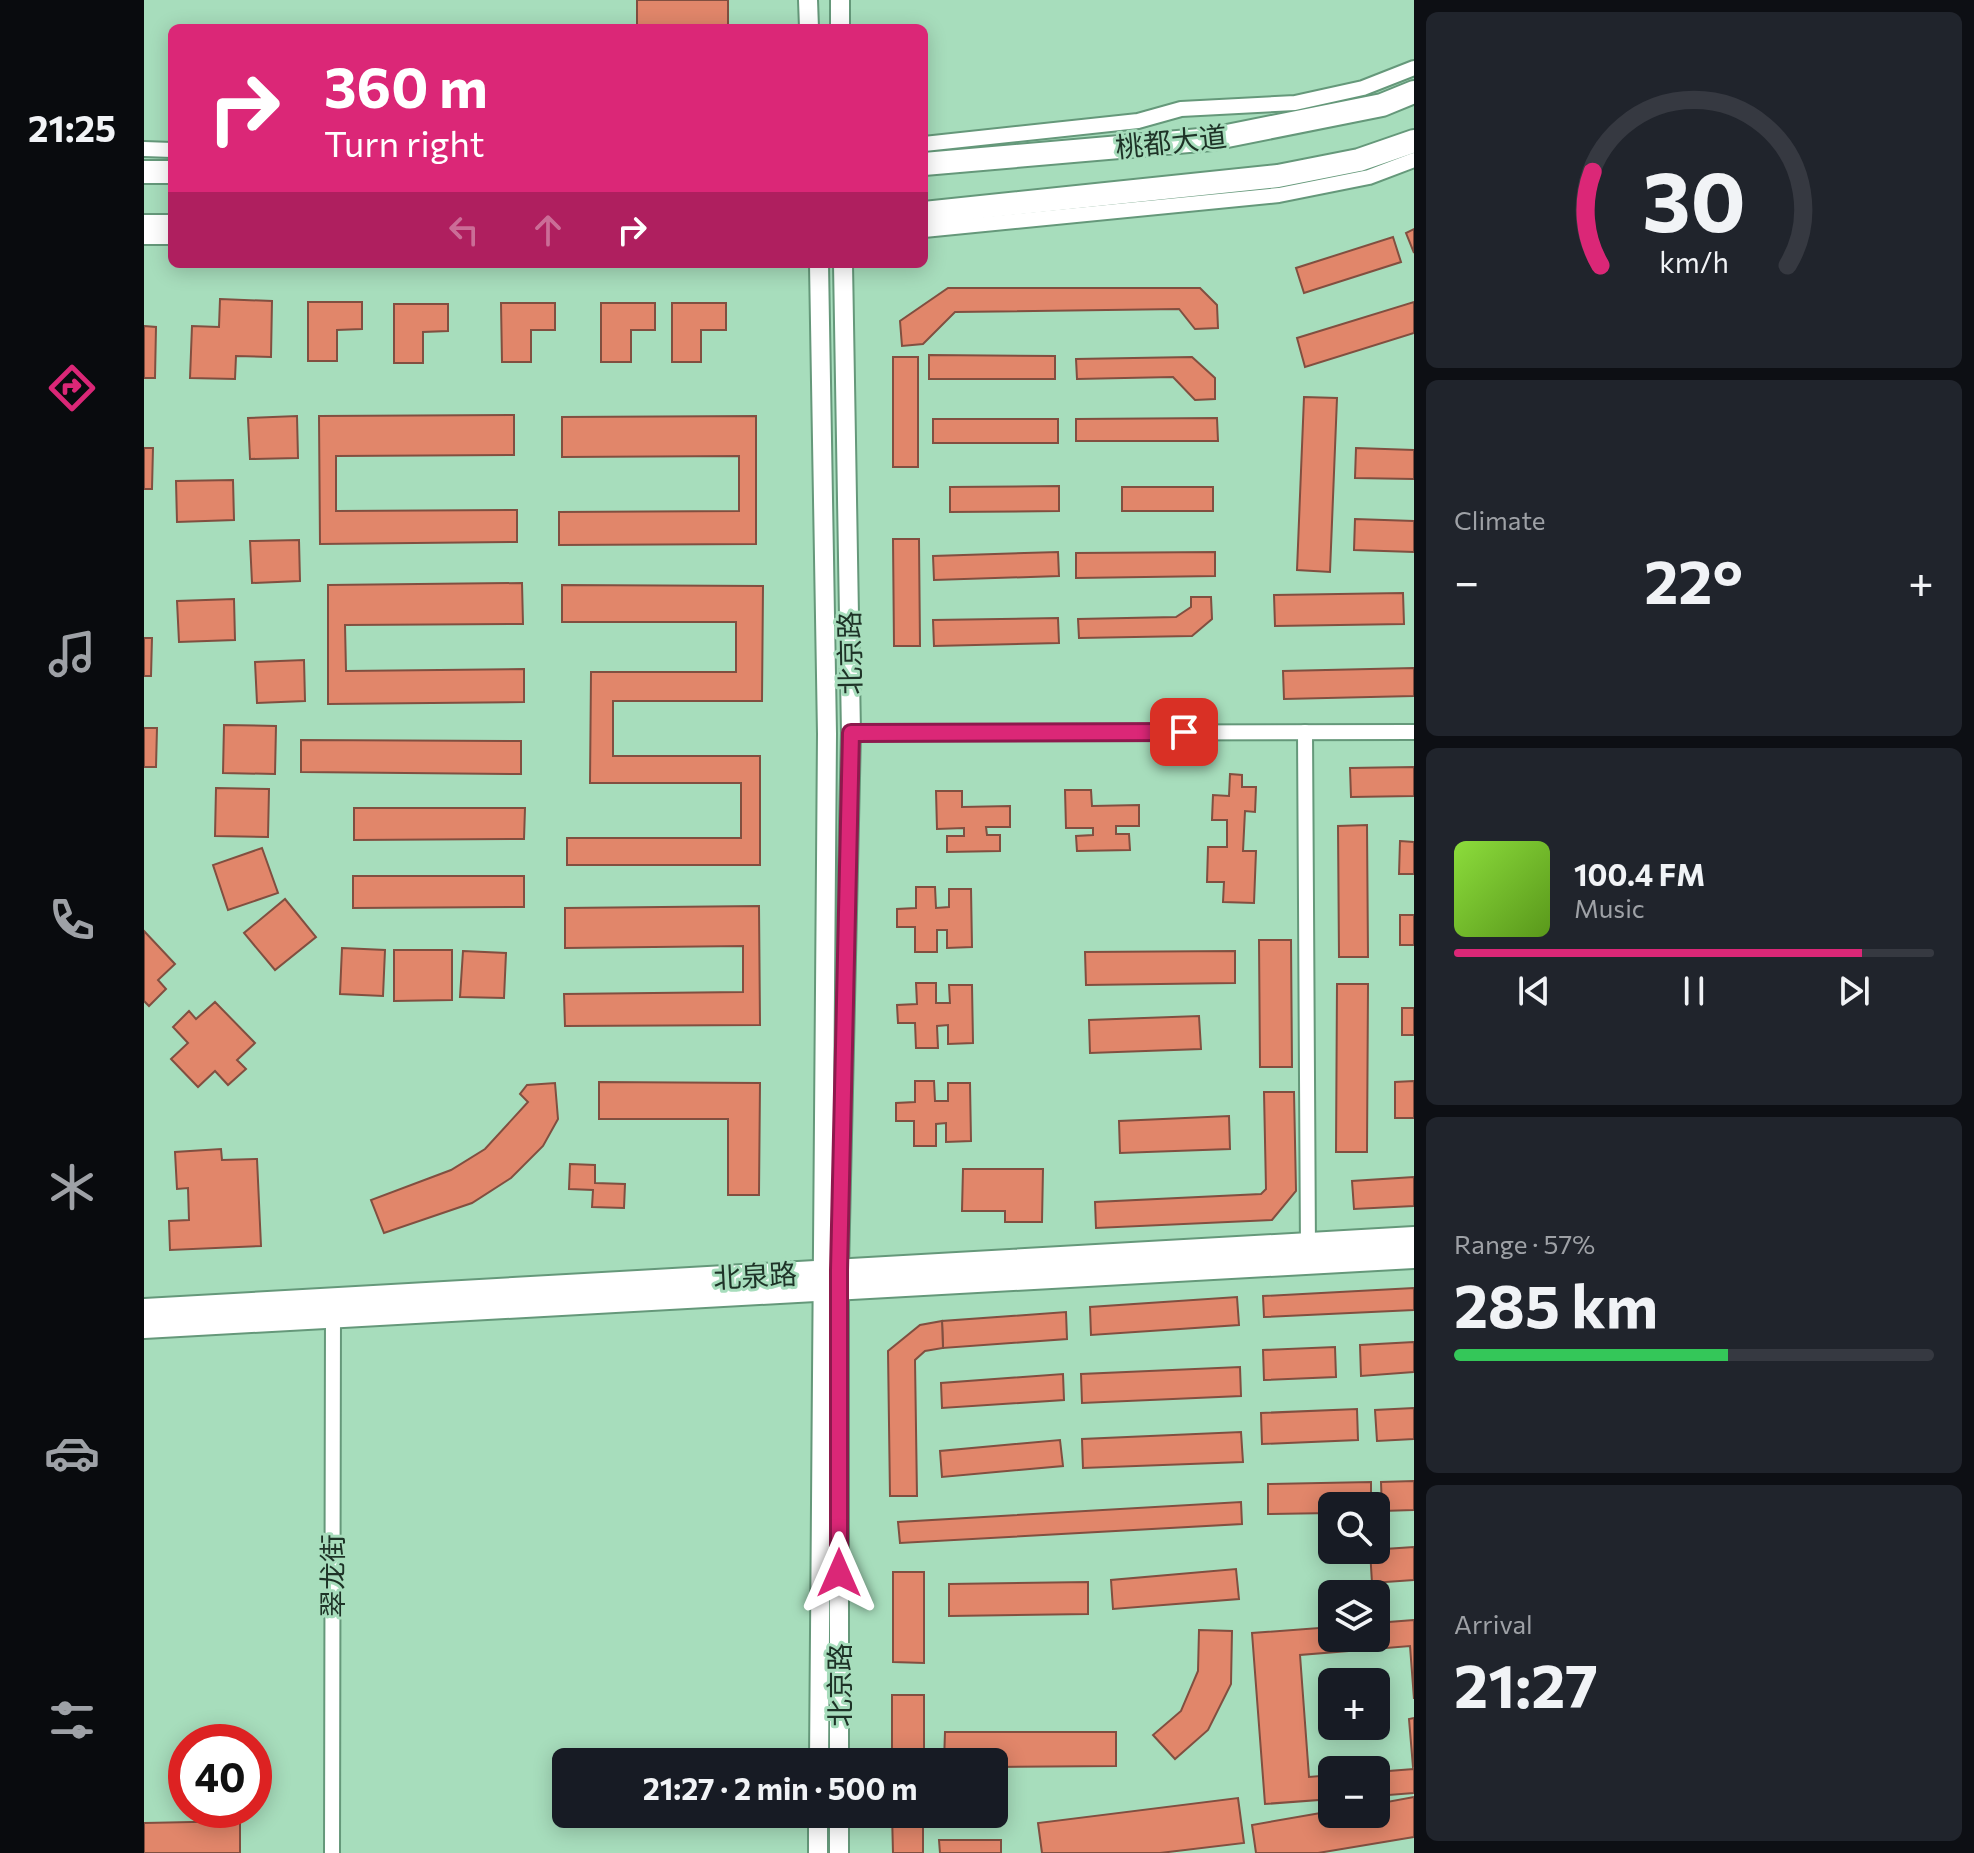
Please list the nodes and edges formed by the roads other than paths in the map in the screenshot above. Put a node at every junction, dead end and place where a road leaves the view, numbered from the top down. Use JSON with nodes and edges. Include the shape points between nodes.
{"nodes":[{"id":1,"x":808,"y":0,"type":"edge"},
{"id":2,"x":840,"y":0,"type":"edge"},
{"id":3,"x":809,"y":24,"type":"edge"},
{"id":4,"x":840,"y":24,"type":"edge"},
{"id":5,"x":1414,"y":68,"type":"edge"},
{"id":6,"x":1414,"y":92,"type":"edge"},
{"id":7,"x":1414,"y":141,"type":"edge"},
{"id":8,"x":928,"y":144,"type":"edge"},
{"id":9,"x":144,"y":149,"type":"edge"},
{"id":10,"x":168,"y":150,"type":"edge"},
{"id":11,"x":1414,"y":160,"type":"edge"},
{"id":12,"x":928,"y":164,"type":"edge"},
{"id":13,"x":144,"y":172,"type":"edge"},
{"id":14,"x":168,"y":172,"type":"edge"},
{"id":15,"x":928,"y":213,"type":"edge"},
{"id":16,"x":928,"y":230,"type":"edge"},
{"id":17,"x":819,"y":268,"type":"edge"},
{"id":18,"x":843,"y":268,"type":"edge"},
{"id":19,"x":1305,"y":732,"type":"junction"},
{"id":20,"x":1414,"y":732,"type":"edge"},
{"id":21,"x":851,"y":733,"type":"junction"},
{"id":22,"x":1414,"y":1238,"type":"edge"},
{"id":23,"x":1308,"y":1253,"type":"junction"},
{"id":24,"x":1414,"y":1257,"type":"edge"},
{"id":25,"x":830,"y":1280,"type":"junction"},
{"id":26,"x":333,"y":1307,"type":"junction"},
{"id":27,"x":144,"y":1310,"type":"edge"},
{"id":28,"x":144,"y":1327,"type":"edge"},
{"id":29,"x":819,"y":1748,"type":"edge"},
{"id":30,"x":839,"y":1748,"type":"edge"},
{"id":31,"x":818,"y":1828,"type":"edge"},
{"id":32,"x":839,"y":1828,"type":"edge"},
{"id":33,"x":332,"y":1853,"type":"edge"},
{"id":34,"x":818,"y":1853,"type":"edge"},
{"id":35,"x":839,"y":1853,"type":"edge"}],
"edges":[{"from":1,"to":3,"type":"street"},
{"from":2,"to":4,"type":"street"},
{"from":5,"to":8,"type":"street","via":[[1363,88],[1295,103],[1181,109],[1138,121]]},
{"from":6,"to":12,"type":"main road","name":"桃都大道","via":[[1382,105],[1212,139]]},
{"from":7,"to":15,"type":"main road","name":"桃都大道","via":[[1359,160],[1278,176]]},
{"from":9,"to":10,"type":"street"},
{"from":11,"to":16,"type":"street","via":[[1369,177],[1279,195]]},
{"from":13,"to":14,"type":"main road"},
{"from":17,"to":25,"type":"street","name":"北京路"},
{"from":18,"to":21,"type":"street","name":"北京路"},
{"from":19,"to":20,"type":"street"},
{"from":19,"to":21,"type":"street"},
{"from":19,"to":23,"type":"street"},
{"from":21,"to":25,"type":"street","name":"北京路"},
{"from":22,"to":23,"type":"main road","name":"北泉路"},
{"from":23,"to":24,"type":"main road","name":"北泉路"},
{"from":23,"to":25,"type":"main road","name":"北泉路"},
{"from":25,"to":26,"type":"main road","name":"北泉路"},
{"from":25,"to":29,"type":"street","name":"北京路"},
{"from":25,"to":30,"type":"street","name":"北京路"},
{"from":26,"to":27,"type":"main road","name":"北泉路"},
{"from":26,"to":28,"type":"main road","name":"北泉路"},
{"from":26,"to":33,"type":"street","name":"翠龙街"},
{"from":31,"to":34,"type":"street"},
{"from":32,"to":35,"type":"street"}]}
